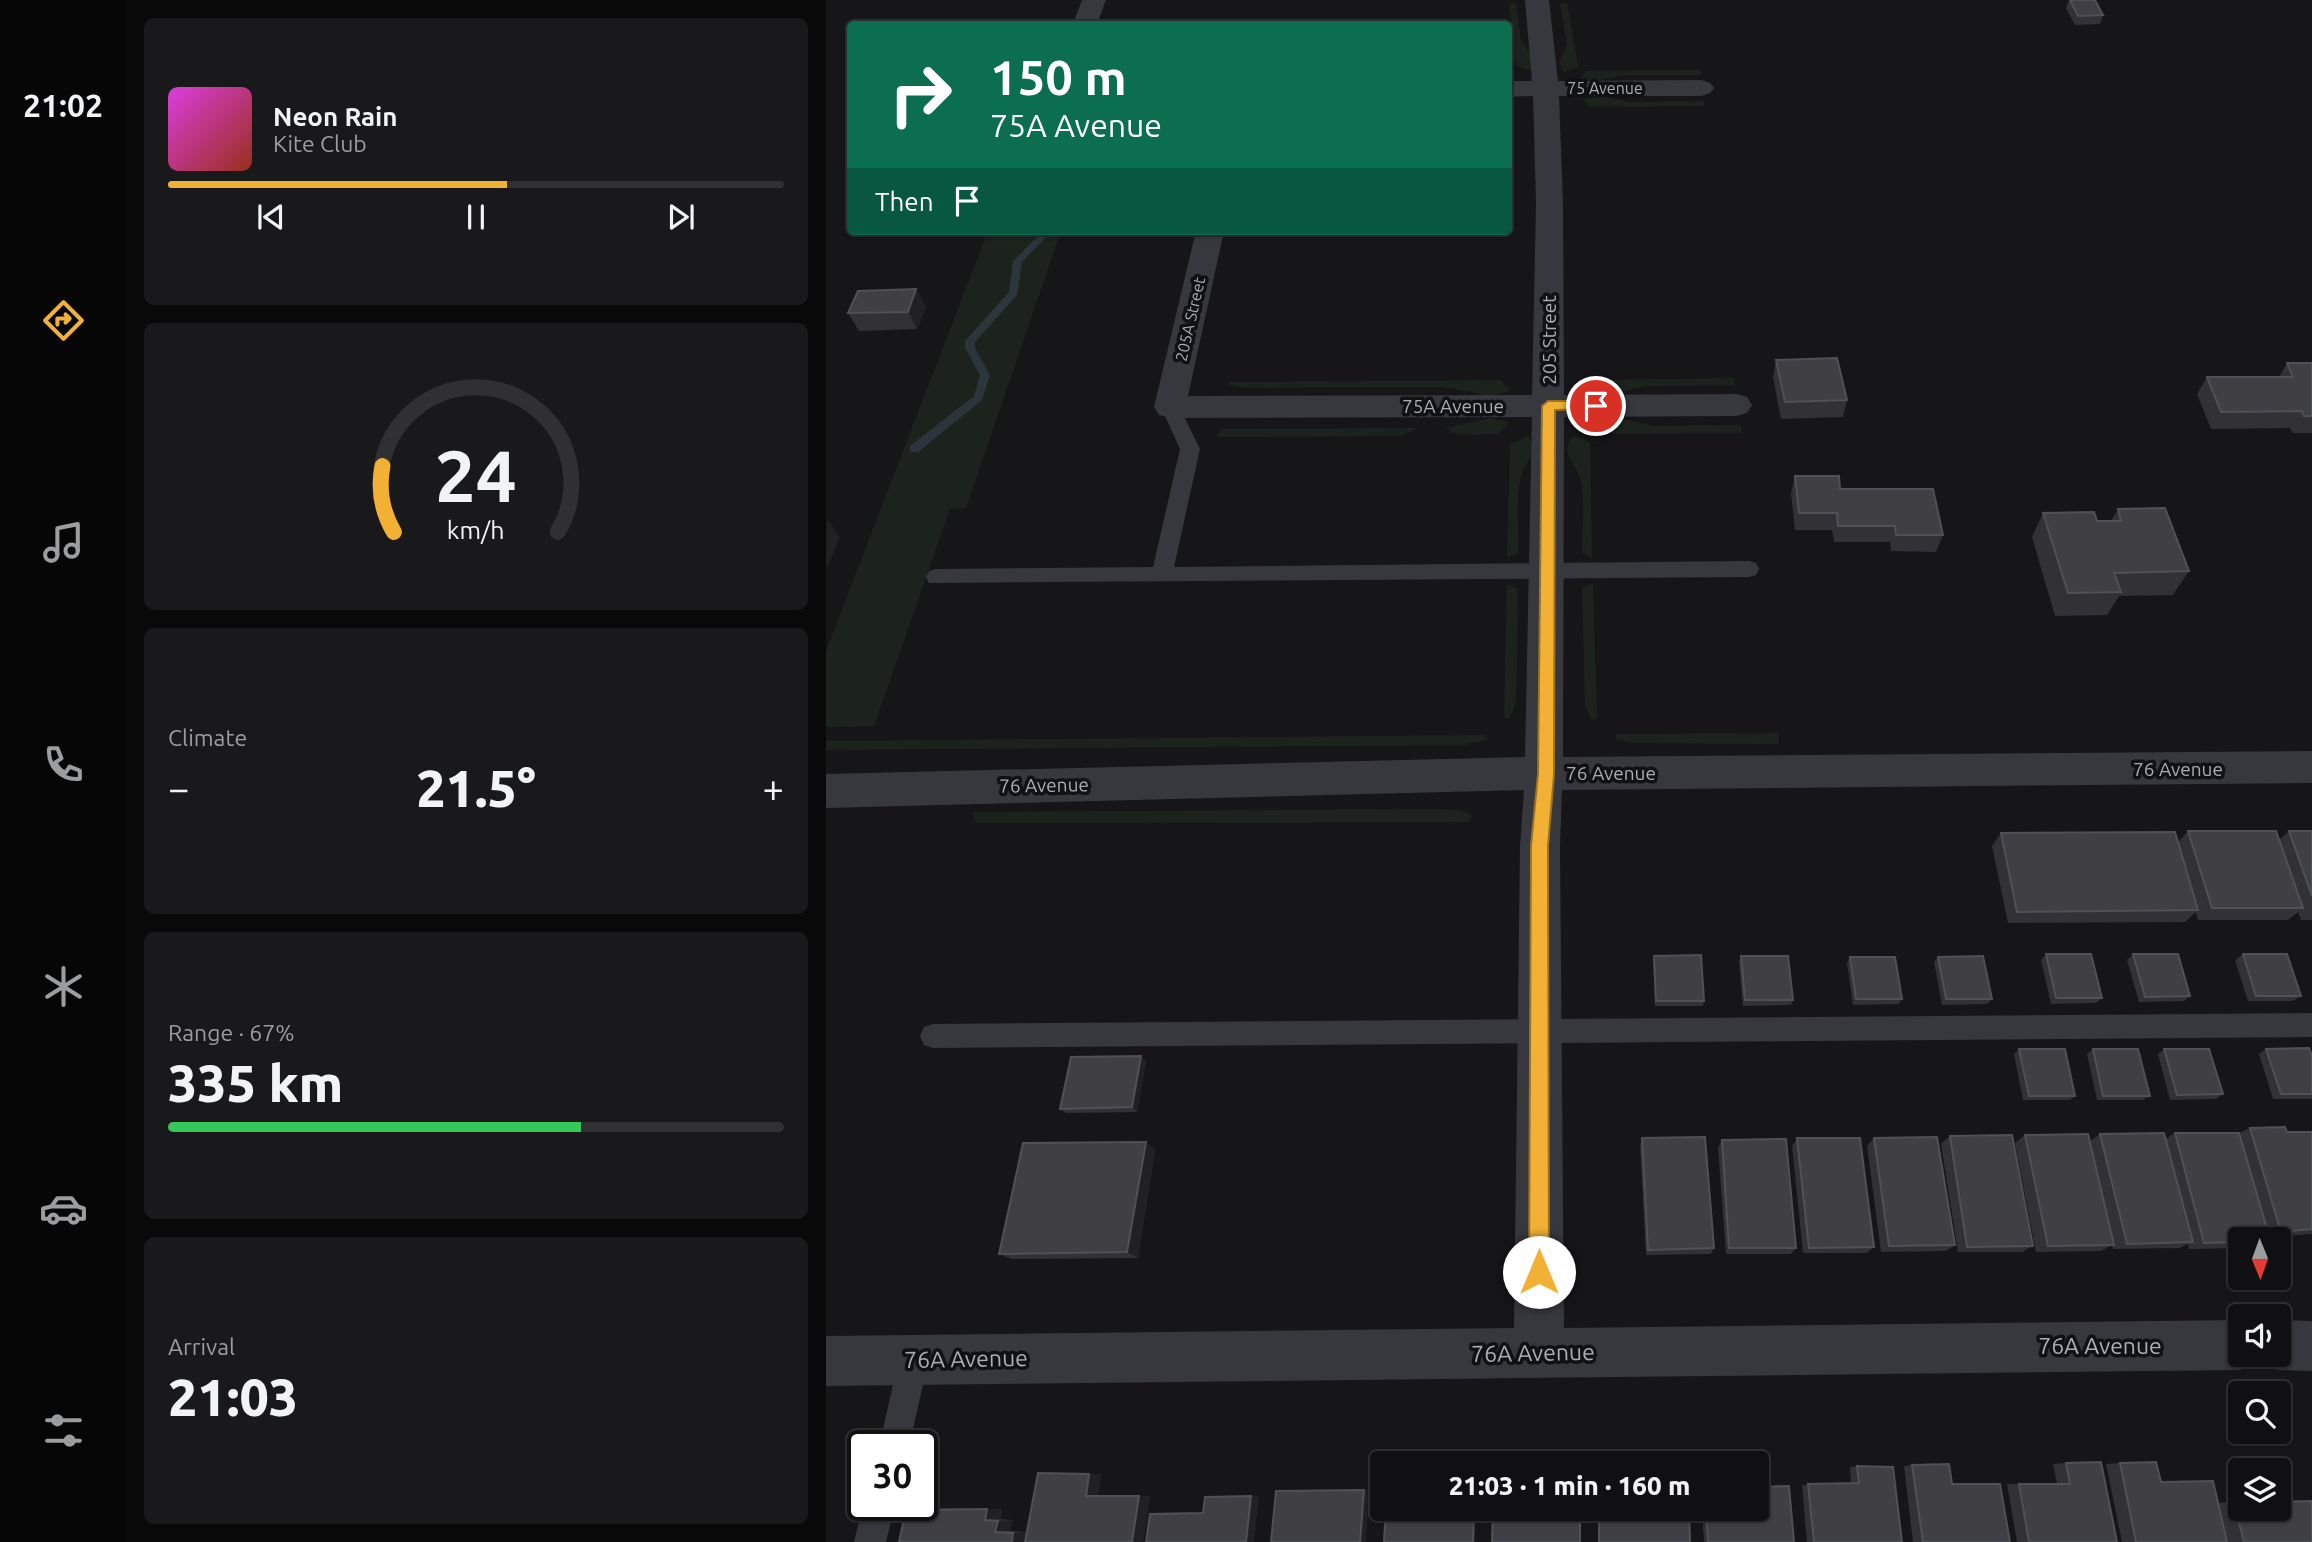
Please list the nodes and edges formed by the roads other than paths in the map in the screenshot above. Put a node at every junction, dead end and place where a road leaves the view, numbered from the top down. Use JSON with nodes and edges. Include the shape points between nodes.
{"nodes":[{"id":1,"x":1094,"y":0,"type":"edge"},
{"id":2,"x":1537,"y":0,"type":"edge"},
{"id":3,"x":1086,"y":21,"type":"edge"},
{"id":4,"x":1548,"y":88,"type":"junction"},
{"id":5,"x":1701,"y":88,"type":"dead end"},
{"id":6,"x":1512,"y":89,"type":"edge"},
{"id":7,"x":1209,"y":235,"type":"edge"},
{"id":8,"x":1736,"y":405,"type":"dead end"},
{"id":9,"x":1548,"y":406,"type":"junction"},
{"id":10,"x":1170,"y":407,"type":"junction"},
{"id":11,"x":1749,"y":569,"type":"dead end"},
{"id":12,"x":1550,"y":570,"type":"junction"},
{"id":13,"x":1163,"y":574,"type":"junction"},
{"id":14,"x":936,"y":577,"type":"dead end"},
{"id":15,"x":2312,"y":768,"type":"edge"},
{"id":16,"x":1546,"y":774,"type":"junction"},
{"id":17,"x":826,"y":791,"type":"edge"},
{"id":18,"x":2312,"y":1025,"type":"edge"},
{"id":19,"x":1539,"y":1031,"type":"junction"},
{"id":20,"x":933,"y":1036,"type":"dead end"},
{"id":21,"x":2228,"y":1345,"type":"edge"},
{"id":22,"x":2291,"y":1345,"type":"edge"},
{"id":23,"x":2312,"y":1346,"type":"edge"},
{"id":24,"x":1539,"y":1353,"type":"junction"},
{"id":25,"x":914,"y":1359,"type":"junction"},
{"id":26,"x":826,"y":1361,"type":"edge"},
{"id":27,"x":898,"y":1430,"type":"edge"},
{"id":28,"x":875,"y":1521,"type":"edge"},
{"id":29,"x":870,"y":1542,"type":"edge"}],
"edges":[{"from":1,"to":3,"type":"street"},
{"from":2,"to":4,"type":"street","name":"205 Street"},
{"from":4,"to":5,"type":"street","name":"75 Avenue"},
{"from":4,"to":6,"type":"street","name":"75 Avenue"},
{"from":4,"to":9,"type":"street","name":"205 Street"},
{"from":7,"to":10,"type":"street","name":"205A Street"},
{"from":8,"to":9,"type":"street","name":"75A Avenue"},
{"from":9,"to":10,"type":"street","name":"75A Avenue"},
{"from":9,"to":12,"type":"street","name":"205 Street"},
{"from":10,"to":13,"type":"lane","via":[[1190,449]]},
{"from":11,"to":12,"type":"lane"},
{"from":12,"to":13,"type":"lane"},
{"from":12,"to":16,"type":"street","name":"205 Street"},
{"from":13,"to":14,"type":"lane"},
{"from":15,"to":16,"type":"street","name":"76 Avenue"},
{"from":16,"to":17,"type":"street","name":"76 Avenue"},
{"from":16,"to":19,"type":"street","name":"205 Street","via":[[1540,846]]},
{"from":18,"to":19,"type":"lane"},
{"from":19,"to":20,"type":"lane"},
{"from":19,"to":24,"type":"street","name":"205 Street"},
{"from":21,"to":24,"type":"street","name":"76A Avenue"},
{"from":22,"to":23,"type":"street"},
{"from":24,"to":25,"type":"street","name":"76A Avenue"},
{"from":25,"to":26,"type":"street","name":"76A Avenue"},
{"from":25,"to":27,"type":"lane"},
{"from":28,"to":29,"type":"lane"}]}
